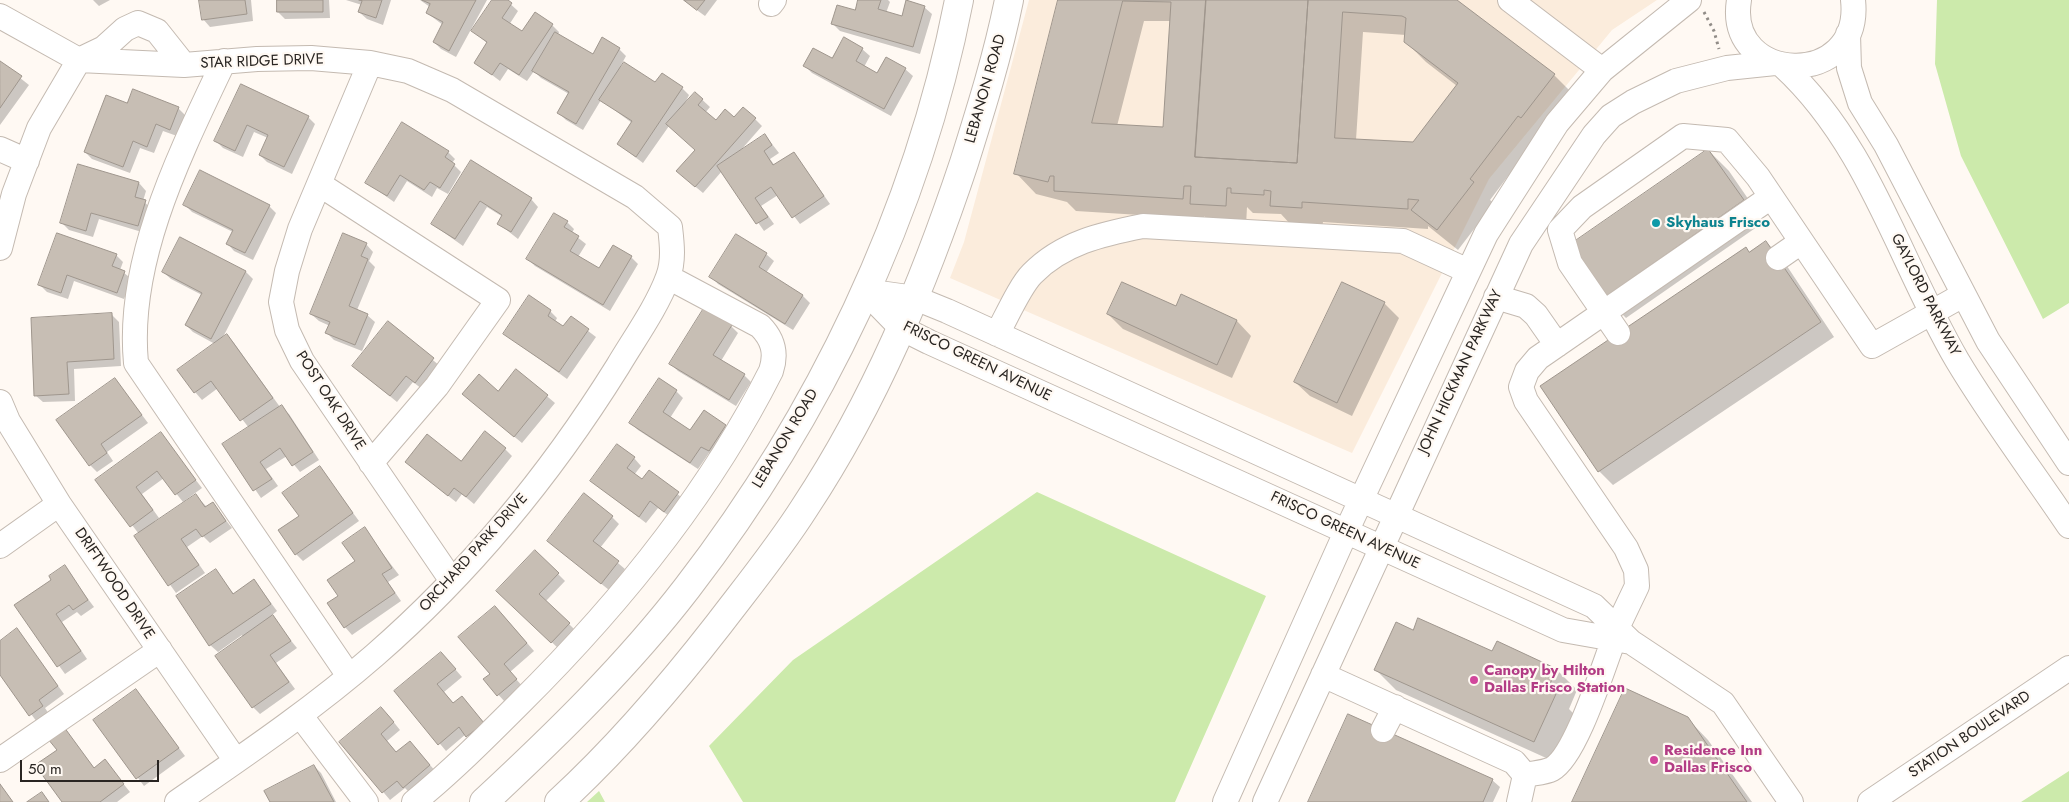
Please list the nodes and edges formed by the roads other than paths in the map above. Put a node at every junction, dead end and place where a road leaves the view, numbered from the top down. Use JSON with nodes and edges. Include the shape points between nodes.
{"nodes":[{"id":1,"x":959,"y":0,"type":"edge"},
{"id":2,"x":1009,"y":0,"type":"edge"},
{"id":3,"x":1510,"y":0,"type":"edge"},
{"id":4,"x":1739,"y":0,"type":"edge"},
{"id":5,"x":1696,"y":5,"type":"edge"},
{"id":6,"x":1854,"y":13,"type":"edge"},
{"id":7,"x":0,"y":16,"type":"edge"},
{"id":8,"x":79,"y":60,"type":"junction"},
{"id":9,"x":224,"y":62,"type":"junction"},
{"id":10,"x":370,"y":63,"type":"junction"},
{"id":11,"x":184,"y":65,"type":"junction"},
{"id":12,"x":1779,"y":65,"type":"junction"},
{"id":13,"x":1602,"y":70,"type":"junction"},
{"id":14,"x":0,"y":150,"type":"edge"},
{"id":15,"x":27,"y":161,"type":"junction"},
{"id":16,"x":319,"y":184,"type":"junction"},
{"id":17,"x":1771,"y":197,"type":"junction"},
{"id":18,"x":670,"y":227,"type":"joint"},
{"id":19,"x":1802,"y":242,"type":"junction"},
{"id":20,"x":0,"y":248,"type":"edge"},
{"id":21,"x":1778,"y":258,"type":"dead end"},
{"id":22,"x":1468,"y":271,"type":"junction"},
{"id":23,"x":668,"y":277,"type":"junction"},
{"id":24,"x":865,"y":291,"type":"junction"},
{"id":25,"x":1963,"y":295,"type":"junction"},
{"id":26,"x":1496,"y":297,"type":"junction"},
{"id":27,"x":915,"y":298,"type":"junction"},
{"id":28,"x":1604,"y":312,"type":"junction"},
{"id":29,"x":1934,"y":312,"type":"junction"},
{"id":30,"x":901,"y":328,"type":"junction"},
{"id":31,"x":1618,"y":333,"type":"dead end"},
{"id":32,"x":997,"y":334,"type":"junction"},
{"id":33,"x":1557,"y":345,"type":"junction"},
{"id":34,"x":0,"y":402,"type":"edge"},
{"id":35,"x":371,"y":463,"type":"junction"},
{"id":36,"x":2069,"y":463,"type":"edge"},
{"id":37,"x":1361,"y":500,"type":"junction"},
{"id":38,"x":59,"y":504,"type":"junction"},
{"id":39,"x":1396,"y":516,"type":"junction"},
{"id":40,"x":2069,"y":526,"type":"edge"},
{"id":41,"x":1346,"y":532,"type":"junction"},
{"id":42,"x":0,"y":546,"type":"edge"},
{"id":43,"x":1381,"y":548,"type":"junction"},
{"id":44,"x":452,"y":581,"type":"junction"},
{"id":45,"x":1620,"y":636,"type":"junction"},
{"id":46,"x":160,"y":650,"type":"junction"},
{"id":47,"x":2069,"y":668,"type":"edge"},
{"id":48,"x":1323,"y":675,"type":"junction"},
{"id":49,"x":349,"y":676,"type":"junction"},
{"id":50,"x":1395,"y":707,"type":"junction"},
{"id":51,"x":300,"y":715,"type":"junction"},
{"id":52,"x":1383,"y":730,"type":"dead end"},
{"id":53,"x":0,"y":760,"type":"edge"},
{"id":54,"x":236,"y":761,"type":"junction"},
{"id":55,"x":1525,"y":775,"type":"junction"},
{"id":56,"x":177,"y":802,"type":"edge"},
{"id":57,"x":366,"y":802,"type":"edge"},
{"id":58,"x":414,"y":802,"type":"edge"},
{"id":59,"x":484,"y":802,"type":"edge"},
{"id":60,"x":559,"y":802,"type":"edge"},
{"id":61,"x":1225,"y":802,"type":"edge"},
{"id":62,"x":1265,"y":802,"type":"edge"},
{"id":63,"x":1518,"y":802,"type":"edge"},
{"id":64,"x":1791,"y":802,"type":"edge"},
{"id":65,"x":1870,"y":802,"type":"edge"}],
"edges":[{"from":1,"to":24,"type":"main road","name":"LEBANON ROAD","via":[[914,172]]},
{"from":2,"to":27,"type":"main road","name":"LEBANON ROAD","via":[[1000,44],[974,132]]},
{"from":3,"to":13,"type":"street"},
{"from":4,"to":12,"type":"street","name":"GAYLORD PARKWAY","via":[[1739,21],[1745,36],[1760,55]]},
{"from":5,"to":13,"type":"street"},
{"from":6,"to":12,"type":"street","name":"JOHN HICKMAN PARKWAY","via":[[1838,48],[1825,59],[1800,67]]},
{"from":6,"to":25,"type":"street","via":[[1849,68],[1860,103],[1886,145]]},
{"from":7,"to":8,"type":"street","name":"STAR RIDGE DRIVE"},
{"from":8,"to":11,"type":"street","name":"STAR RIDGE DRIVE"},
{"from":8,"to":11,"type":"street","via":[[104,48],[125,29],[138,23],[157,31]]},
{"from":8,"to":15,"type":"street","via":[[39,128]]},
{"from":9,"to":10,"type":"street","name":"STAR RIDGE DRIVE","via":[[311,58]]},
{"from":9,"to":11,"type":"street","name":"STAR RIDGE DRIVE"},
{"from":9,"to":49,"type":"street","via":[[173,176],[148,246],[133,334],[136,363]]},
{"from":10,"to":16,"type":"street","name":"POST OAK DRIVE"},
{"from":10,"to":18,"type":"street","name":"STAR RIDGE DRIVE","via":[[408,71],[452,90],[635,197]]},
{"from":12,"to":26,"type":"street","name":"JOHN HICKMAN PARKWAY","via":[[1727,68],[1676,81],[1653,90],[1611,116],[1594,135],[1521,244]]},
{"from":12,"to":29,"type":"street","name":"GAYLORD PARKWAY","via":[[1805,87],[1859,162]]},
{"from":13,"to":22,"type":"street","via":[[1557,123],[1486,234]]},
{"from":14,"to":15,"type":"street"},
{"from":15,"to":20,"type":"street","via":[[14,194]]},
{"from":16,"to":35,"type":"street","name":"POST OAK DRIVE","via":[[300,229],[281,302],[287,330],[302,361]]},
{"from":16,"to":35,"type":"street","via":[[498,300],[437,386]]},
{"from":17,"to":19,"type":"street"},
{"from":17,"to":28,"type":"street"},
{"from":17,"to":28,"type":"street","via":[[1727,140],[1683,136],[1582,207],[1560,230],[1570,263]]},
{"from":18,"to":23,"type":"street","name":"ORCHARD PARK DRIVE","via":[[672,251]]},
{"from":19,"to":21,"type":"street"},
{"from":19,"to":29,"type":"street","via":[[1872,346]]},
{"from":22,"to":32,"type":"street","via":[[1403,241],[1143,226],[1104,234],[1066,247],[1031,275]]},
{"from":22,"to":37,"type":"street"},
{"from":23,"to":44,"type":"street","name":"ORCHARD PARK DRIVE","via":[[614,371],[568,439],[520,502]]},
{"from":23,"to":58,"type":"street","via":[[760,326],[774,352],[771,371],[712,472],[633,582],[558,665],[485,738]]},
{"from":24,"to":27,"type":"street","name":"FRISCO GREEN AVENUE"},
{"from":24,"to":30,"type":"street","name":"FRISCO GREEN AVENUE"},
{"from":24,"to":59,"type":"main road","name":"LEBANON ROAD","via":[[812,398],[773,465],[687,589],[582,709]]},
{"from":25,"to":29,"type":"street"},
{"from":25,"to":36,"type":"street","via":[[1988,341]]},
{"from":26,"to":33,"type":"street","via":[[1526,306]]},
{"from":26,"to":39,"type":"street","name":"JOHN HICKMAN PARKWAY"},
{"from":27,"to":30,"type":"main road","name":"LEBANON ROAD"},
{"from":27,"to":32,"type":"street","name":"FRISCO GREEN AVENUE"},
{"from":28,"to":31,"type":"street"},
{"from":28,"to":33,"type":"street"},
{"from":29,"to":40,"type":"street","name":"GAYLORD PARKWAY","via":[[1957,359]]},
{"from":30,"to":41,"type":"street","name":"FRISCO GREEN AVENUE"},
{"from":30,"to":60,"type":"main road","name":"LEBANON ROAD","via":[[864,408],[805,507],[671,685]]},
{"from":32,"to":37,"type":"street","name":"FRISCO GREEN AVENUE"},
{"from":33,"to":45,"type":"street","via":[[1538,358],[1527,371],[1521,387],[1526,401],[1626,548],[1636,570],[1637,586]]},
{"from":34,"to":38,"type":"street","name":"DRIFTWOOD DRIVE","via":[[8,421]]},
{"from":35,"to":44,"type":"street","name":"POST OAK DRIVE"},
{"from":37,"to":39,"type":"street","name":"FRISCO GREEN AVENUE"},
{"from":37,"to":41,"type":"street"},
{"from":38,"to":42,"type":"street"},
{"from":38,"to":46,"type":"street","name":"DRIFTWOOD DRIVE"},
{"from":39,"to":43,"type":"street","name":"JOHN HICKMAN PARKWAY"},
{"from":39,"to":45,"type":"street","name":"FRISCO GREEN AVENUE","via":[[1594,606]]},
{"from":41,"to":43,"type":"street","name":"FRISCO GREEN AVENUE"},
{"from":41,"to":61,"type":"street"},
{"from":43,"to":45,"type":"street","name":"FRISCO GREEN AVENUE","via":[[1563,630]]},
{"from":43,"to":48,"type":"street","name":"JOHN HICKMAN PARKWAY"},
{"from":44,"to":49,"type":"street","name":"ORCHARD PARK DRIVE"},
{"from":45,"to":55,"type":"street","via":[[1577,735],[1562,761],[1551,770]]},
{"from":45,"to":64,"type":"street","name":"FRISCO GREEN AVENUE","via":[[1723,703]]},
{"from":46,"to":53,"type":"street"},
{"from":46,"to":54,"type":"street","name":"DRIFTWOOD DRIVE"},
{"from":47,"to":65,"type":"street","name":"STATION BOULEVARD"},
{"from":48,"to":50,"type":"street"},
{"from":48,"to":62,"type":"street","name":"JOHN HICKMAN PARKWAY"},
{"from":49,"to":51,"type":"street","name":"ORCHARD PARK DRIVE"},
{"from":50,"to":52,"type":"street"},
{"from":50,"to":55,"type":"street","via":[[1501,755],[1514,762]]},
{"from":51,"to":54,"type":"street","name":"ORCHARD PARK DRIVE"},
{"from":51,"to":57,"type":"street"},
{"from":54,"to":56,"type":"street","name":"ORCHARD PARK DRIVE"},
{"from":55,"to":63,"type":"street"}]}
